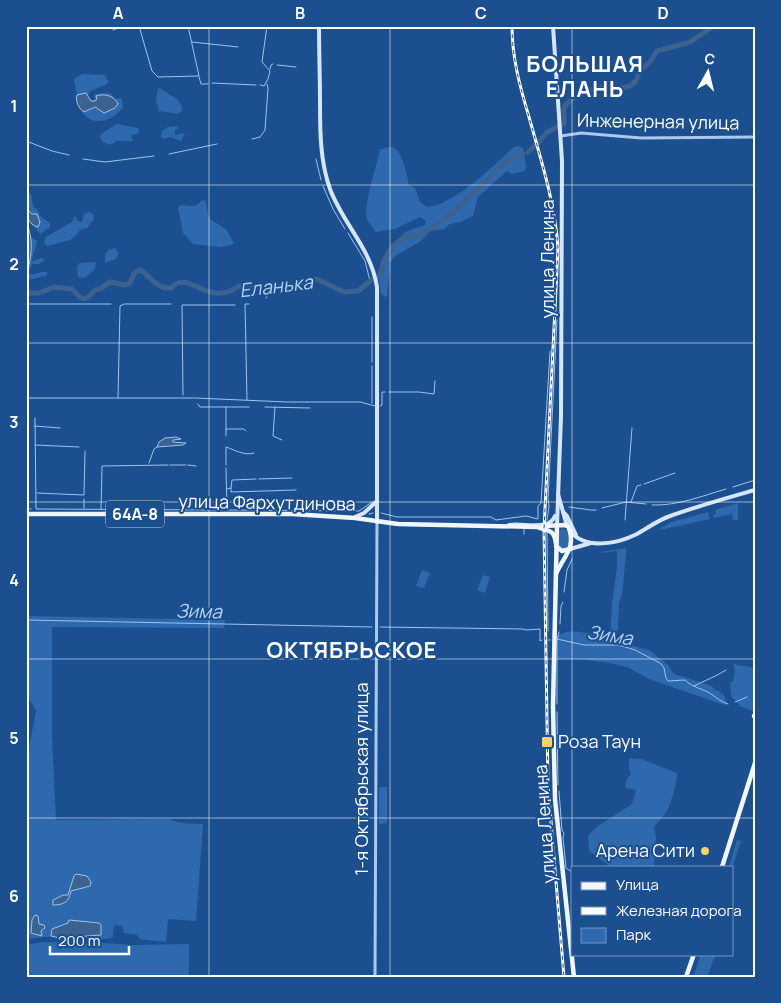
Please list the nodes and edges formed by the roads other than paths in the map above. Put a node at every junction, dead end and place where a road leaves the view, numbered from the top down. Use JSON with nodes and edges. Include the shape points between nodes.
{"nodes":[{"id":1,"x":319,"y":26,"type":"edge"},
{"id":2,"x":554,"y":26,"type":"edge"},
{"id":3,"x":561,"y":136,"type":"junction"},
{"id":4,"x":755,"y":137,"type":"edge"},
{"id":5,"x":755,"y":490,"type":"edge"},
{"id":6,"x":558,"y":492,"type":"junction"},
{"id":7,"x":377,"y":500,"type":"junction"},
{"id":8,"x":556,"y":507,"type":"junction"},
{"id":9,"x":564,"y":512,"type":"junction"},
{"id":10,"x":26,"y":514,"type":"edge"},
{"id":11,"x":355,"y":518,"type":"junction"},
{"id":12,"x":377,"y":522,"type":"junction"},
{"id":13,"x":505,"y":526,"type":"junction"},
{"id":14,"x":557,"y":526,"type":"junction"},
{"id":15,"x":537,"y":527,"type":"junction"},
{"id":16,"x":569,"y":529,"type":"junction"},
{"id":17,"x":591,"y":543,"type":"junction"},
{"id":18,"x":556,"y":544,"type":"junction"},
{"id":19,"x":570,"y":550,"type":"junction"},
{"id":20,"x":554,"y":578,"type":"junction"},
{"id":21,"x":755,"y":763,"type":"edge"},
{"id":22,"x":722,"y":866,"type":"edge"},
{"id":23,"x":571,"y":949,"type":"edge"},
{"id":24,"x":572,"y":956,"type":"edge"},
{"id":25,"x":693,"y":956,"type":"edge"},
{"id":26,"x":375,"y":977,"type":"edge"},
{"id":27,"x":574,"y":977,"type":"edge"},
{"id":28,"x":686,"y":977,"type":"edge"}],
"edges":[{"from":1,"to":7,"type":"main road","via":[[320,125],[327,180],[337,204],[366,252],[377,287]]},
{"from":2,"to":3,"type":"main road","name":"улица Ленина"},
{"from":3,"to":4,"type":"street","name":"Инженерная улица"},
{"from":3,"to":6,"type":"main road","name":"улица Ленина"},
{"from":5,"to":17,"type":"main road","via":[[668,517],[624,539]]},
{"from":6,"to":8,"type":"main road","name":"улица Ленина"},
{"from":6,"to":9,"type":"main road","name":"улица Ленина"},
{"from":7,"to":11,"type":"main road"},
{"from":7,"to":12,"type":"main road"},
{"from":8,"to":13,"type":"main road","via":[[554,520],[548,525]]},
{"from":8,"to":14,"type":"main road","name":"улица Ленина"},
{"from":9,"to":16,"type":"main road","name":"улица Ленина"},
{"from":9,"to":17,"type":"main road","via":[[574,533]]},
{"from":10,"to":11,"type":"main road","name":"улица Фархутдинова","number":"64А-8","via":[[292,514]]},
{"from":11,"to":12,"type":"main road","name":"улица Фархутдинова","number":"64А-8"},
{"from":12,"to":13,"type":"main road","name":"улица Фархутдинова","number":"64А-8"},
{"from":12,"to":26,"type":"street","name":"1-я Октябрьская улица"},
{"from":13,"to":15,"type":"main road","name":"улица Фархутдинова","number":"64А-8"},
{"from":14,"to":15,"type":"main road","name":"улица Фархутдинова"},
{"from":14,"to":16,"type":"main road","name":"улица Фархутдинова"},
{"from":14,"to":18,"type":"main road","name":"улица Ленина"},
{"from":15,"to":18,"type":"main road","via":[[552,532]]},
{"from":16,"to":17,"type":"main road","via":[[576,538]]},
{"from":16,"to":19,"type":"main road","via":[[572,537]]},
{"from":17,"to":19,"type":"main road"},
{"from":18,"to":19,"type":"main road","via":[[562,551]]},
{"from":18,"to":20,"type":"main road","name":"улица Ленина"},
{"from":19,"to":20,"type":"main road","name":"улица Ленина"},
{"from":20,"to":23,"type":"main road","name":"улица Ленина","via":[[555,799]]},
{"from":21,"to":22,"type":"main road"},
{"from":24,"to":27,"type":"main road","name":"улица Ленина"},
{"from":25,"to":28,"type":"main road"}]}
